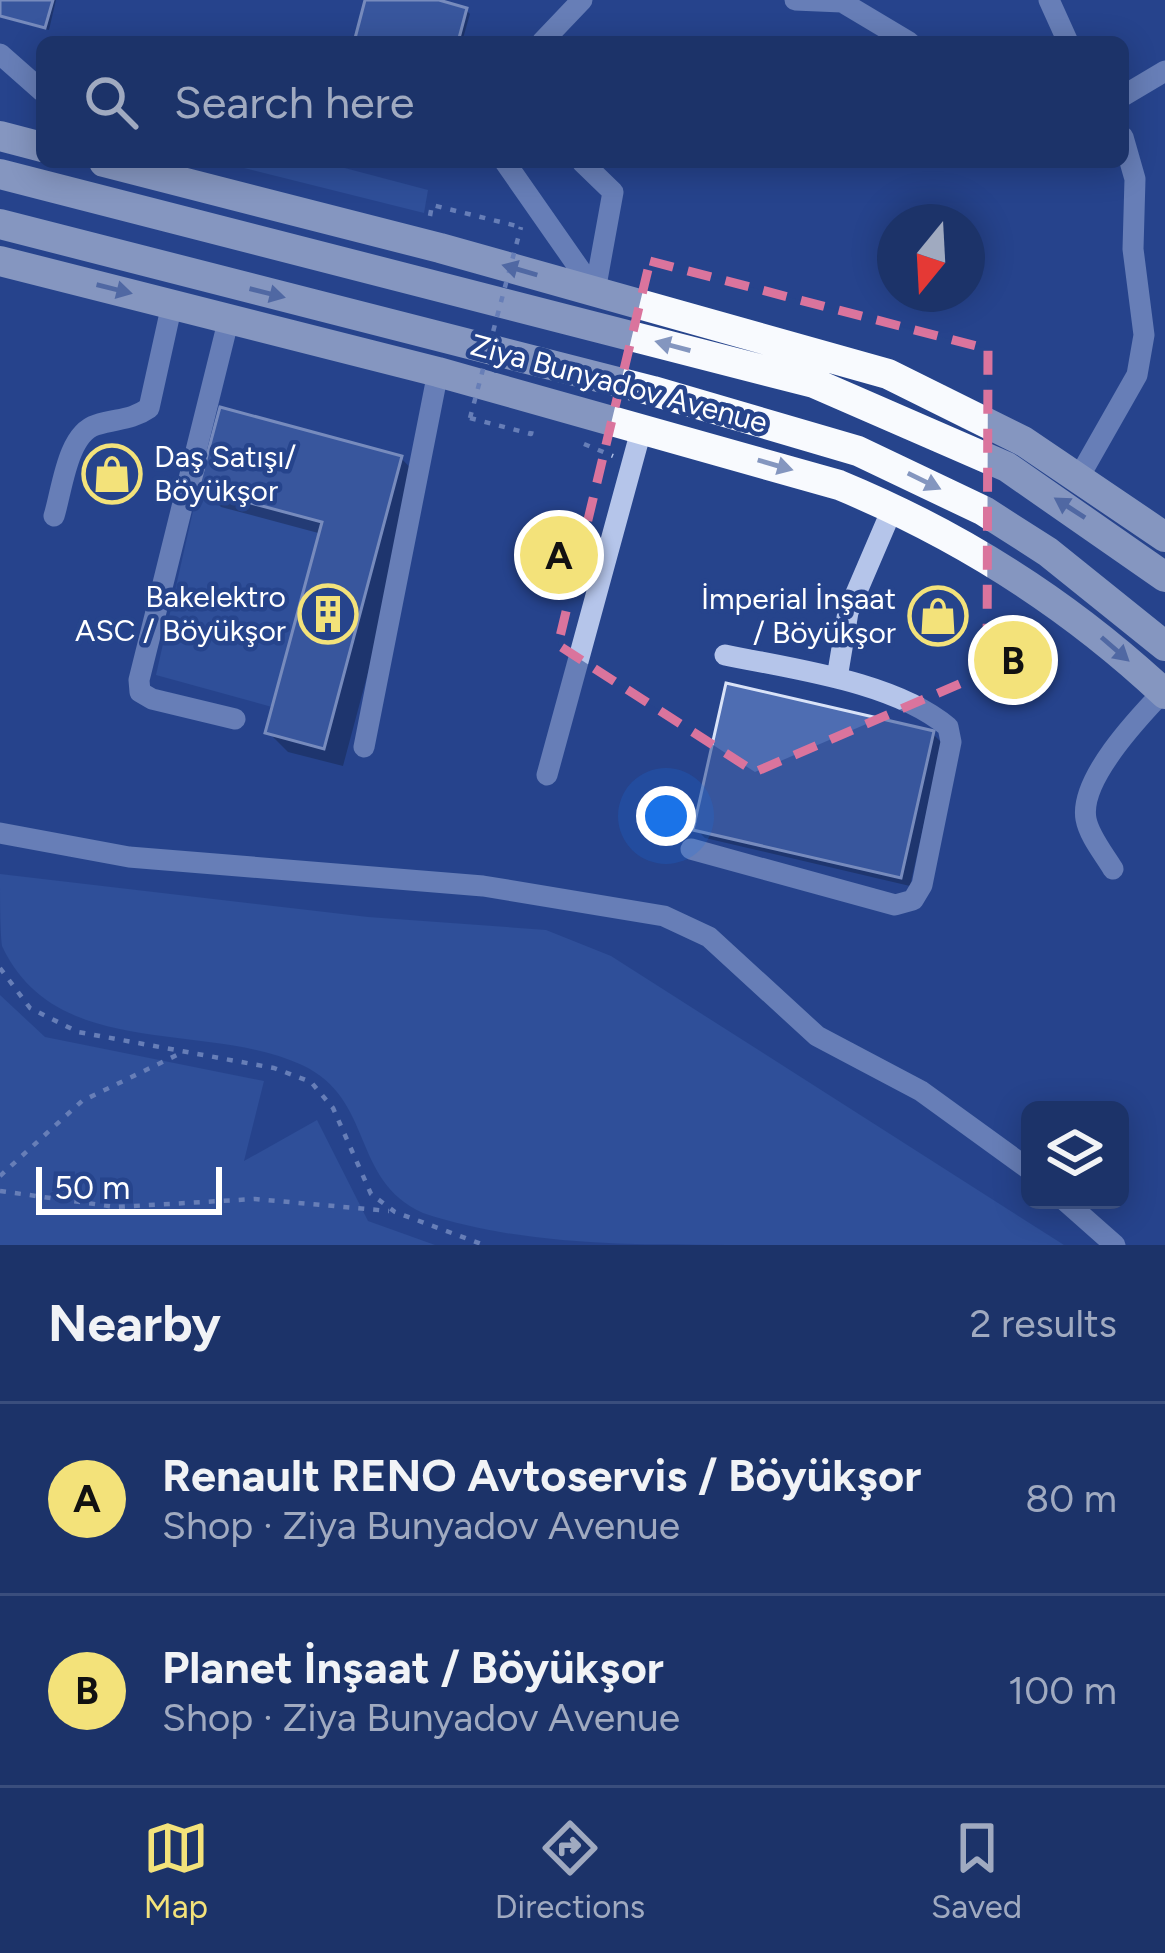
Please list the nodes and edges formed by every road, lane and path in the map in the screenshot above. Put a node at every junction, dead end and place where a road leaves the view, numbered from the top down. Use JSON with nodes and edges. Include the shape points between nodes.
{"nodes":[{"id":1,"x":582,"y":0,"type":"edge"},
{"id":2,"x":795,"y":0,"type":"edge"},
{"id":3,"x":1049,"y":0,"type":"edge"},
{"id":4,"x":842,"y":1,"type":"edge"},
{"id":5,"x":548,"y":36,"type":"edge"},
{"id":6,"x":899,"y":36,"type":"edge"},
{"id":7,"x":1065,"y":36,"type":"edge"},
{"id":8,"x":0,"y":54,"type":"edge"},
{"id":9,"x":1165,"y":71,"type":"edge"},
{"id":10,"x":36,"y":86,"type":"edge"},
{"id":11,"x":1129,"y":92,"type":"edge"},
{"id":12,"x":0,"y":136,"type":"edge"},
{"id":13,"x":36,"y":145,"type":"edge"},
{"id":14,"x":1129,"y":158,"type":"edge"},
{"id":15,"x":132,"y":168,"type":"edge"},
{"id":16,"x":509,"y":168,"type":"edge"},
{"id":17,"x":588,"y":168,"type":"edge"},
{"id":18,"x":0,"y":174,"type":"edge"},
{"id":19,"x":164,"y":216,"type":"junction"},
{"id":20,"x":0,"y":225,"type":"edge"},
{"id":21,"x":435,"y":233,"type":"junction"},
{"id":22,"x":0,"y":261,"type":"edge"},
{"id":23,"x":595,"y":290,"type":"junction"},
{"id":24,"x":172,"y":304,"type":"junction"},
{"id":25,"x":229,"y":318,"type":"junction"},
{"id":26,"x":719,"y":324,"type":"junction"},
{"id":27,"x":432,"y":335,"type":"junction"},
{"id":28,"x":438,"y":372,"type":"junction"},
{"id":29,"x":642,"y":427,"type":"junction"},
{"id":30,"x":530,"y":434,"type":"dead end"},
{"id":31,"x":712,"y":446,"type":"junction"},
{"id":32,"x":1007,"y":467,"type":"junction"},
{"id":33,"x":1079,"y":477,"type":"junction"},
{"id":34,"x":893,"y":508,"type":"junction"},
{"id":35,"x":54,"y":516,"type":"dead end"},
{"id":36,"x":1165,"y":537,"type":"edge"},
{"id":37,"x":1165,"y":577,"type":"edge"},
{"id":38,"x":1165,"y":646,"type":"edge"},
{"id":39,"x":725,"y":655,"type":"dead end"},
{"id":40,"x":837,"y":678,"type":"junction"},
{"id":41,"x":1164,"y":693,"type":"edge"},
{"id":42,"x":235,"y":719,"type":"dead end"},
{"id":43,"x":364,"y":747,"type":"dead end"},
{"id":44,"x":547,"y":775,"type":"dead end"},
{"id":45,"x":0,"y":833,"type":"edge"},
{"id":46,"x":691,"y":849,"type":"dead end"},
{"id":47,"x":1113,"y":869,"type":"dead end"},
{"id":48,"x":0,"y":968,"type":"edge"},
{"id":49,"x":181,"y":1053,"type":"junction"},
{"id":50,"x":1021,"y":1163,"type":"edge"},
{"id":51,"x":0,"y":1176,"type":"edge"},
{"id":52,"x":0,"y":1191,"type":"edge"},
{"id":53,"x":1074,"y":1209,"type":"edge"},
{"id":54,"x":395,"y":1211,"type":"junction"},
{"id":55,"x":484,"y":1245,"type":"edge"},
{"id":56,"x":1115,"y":1245,"type":"edge"}],
"edges":[{"from":1,"to":5,"type":"street"},
{"from":2,"to":4,"type":"street"},
{"from":3,"to":7,"type":"street"},
{"from":4,"to":6,"type":"street"},
{"from":8,"to":10,"type":"street"},
{"from":9,"to":11,"type":"street"},
{"from":12,"to":13,"type":"main road"},
{"from":14,"to":33,"type":"street","via":[[1144,335],[1137,375]]},
{"from":15,"to":21,"type":"main road"},
{"from":16,"to":23,"type":"street"},
{"from":17,"to":23,"type":"street","via":[[613,192]]},
{"from":18,"to":19,"type":"main road","name":"Ziya Bunyadov Avenue"},
{"from":19,"to":21,"type":"main road"},
{"from":32,"to":19,"type":"main road","name":"Ziya Bunyadov Avenue","one_way":true,"via":[[814,383]]},
{"from":20,"to":27,"type":"main road","name":"Ziya Bunyadov Avenue","one_way":true},
{"from":23,"to":21,"type":"main road","one_way":true},
{"from":21,"to":30,"type":"path","bridge":true,"via":[[432,205],[520,227],[470,418]]},
{"from":22,"to":24,"type":"main road","name":"Ziya Bunyadov Avenue","one_way":true},
{"from":23,"to":26,"type":"main road"},
{"from":24,"to":25,"type":"main road","name":"Ziya Bunyadov Avenue"},
{"from":24,"to":35,"type":"street","via":[[149,408],[132,420],[89,426],[77,439]]},
{"from":25,"to":28,"type":"main road","name":"Ziya Bunyadov Avenue"},
{"from":25,"to":42,"type":"street","via":[[139,680],[152,699]]},
{"from":26,"to":32,"type":"main road","via":[[887,394]]},
{"from":26,"to":33,"type":"main road","via":[[934,394]]},
{"from":27,"to":31,"type":"main road"},
{"from":27,"to":38,"type":"main road","name":"Ziya Bunyadov Avenue","one_way":true,"via":[[858,451],[984,511]]},
{"from":28,"to":29,"type":"main road","name":"Ziya Bunyadov Avenue"},
{"from":28,"to":43,"type":"street"},
{"from":29,"to":31,"type":"main road","name":"Ziya Bunyadov Avenue"},
{"from":29,"to":44,"type":"street"},
{"from":31,"to":34,"type":"main road","name":"Ziya Bunyadov Avenue","one_way":true},
{"from":37,"to":32,"type":"main road","name":"Ziya Bunyadov Avenue","one_way":true},
{"from":33,"to":36,"type":"main road"},
{"from":34,"to":40,"type":"street","via":[[848,611]]},
{"from":34,"to":41,"type":"main road","name":"Ziya Bunyadov Avenue","one_way":true,"via":[[1035,588]]},
{"from":39,"to":40,"type":"street"},
{"from":40,"to":46,"type":"street","via":[[948,727],[914,900],[895,905]]},
{"from":41,"to":47,"type":"street","via":[[1114,745],[1086,808]]},
{"from":45,"to":50,"type":"street","via":[[129,857],[483,886],[664,916],[709,937],[817,1036],[921,1091]]},
{"from":48,"to":49,"type":"path","via":[[50,1020]]},
{"from":49,"to":51,"type":"path","via":[[82,1102]]},
{"from":49,"to":54,"type":"path","via":[[274,1067],[311,1082],[333,1108],[371,1194]]},
{"from":52,"to":54,"type":"path","via":[[116,1208],[255,1199]]},
{"from":53,"to":56,"type":"street"},
{"from":54,"to":55,"type":"path"}]}
